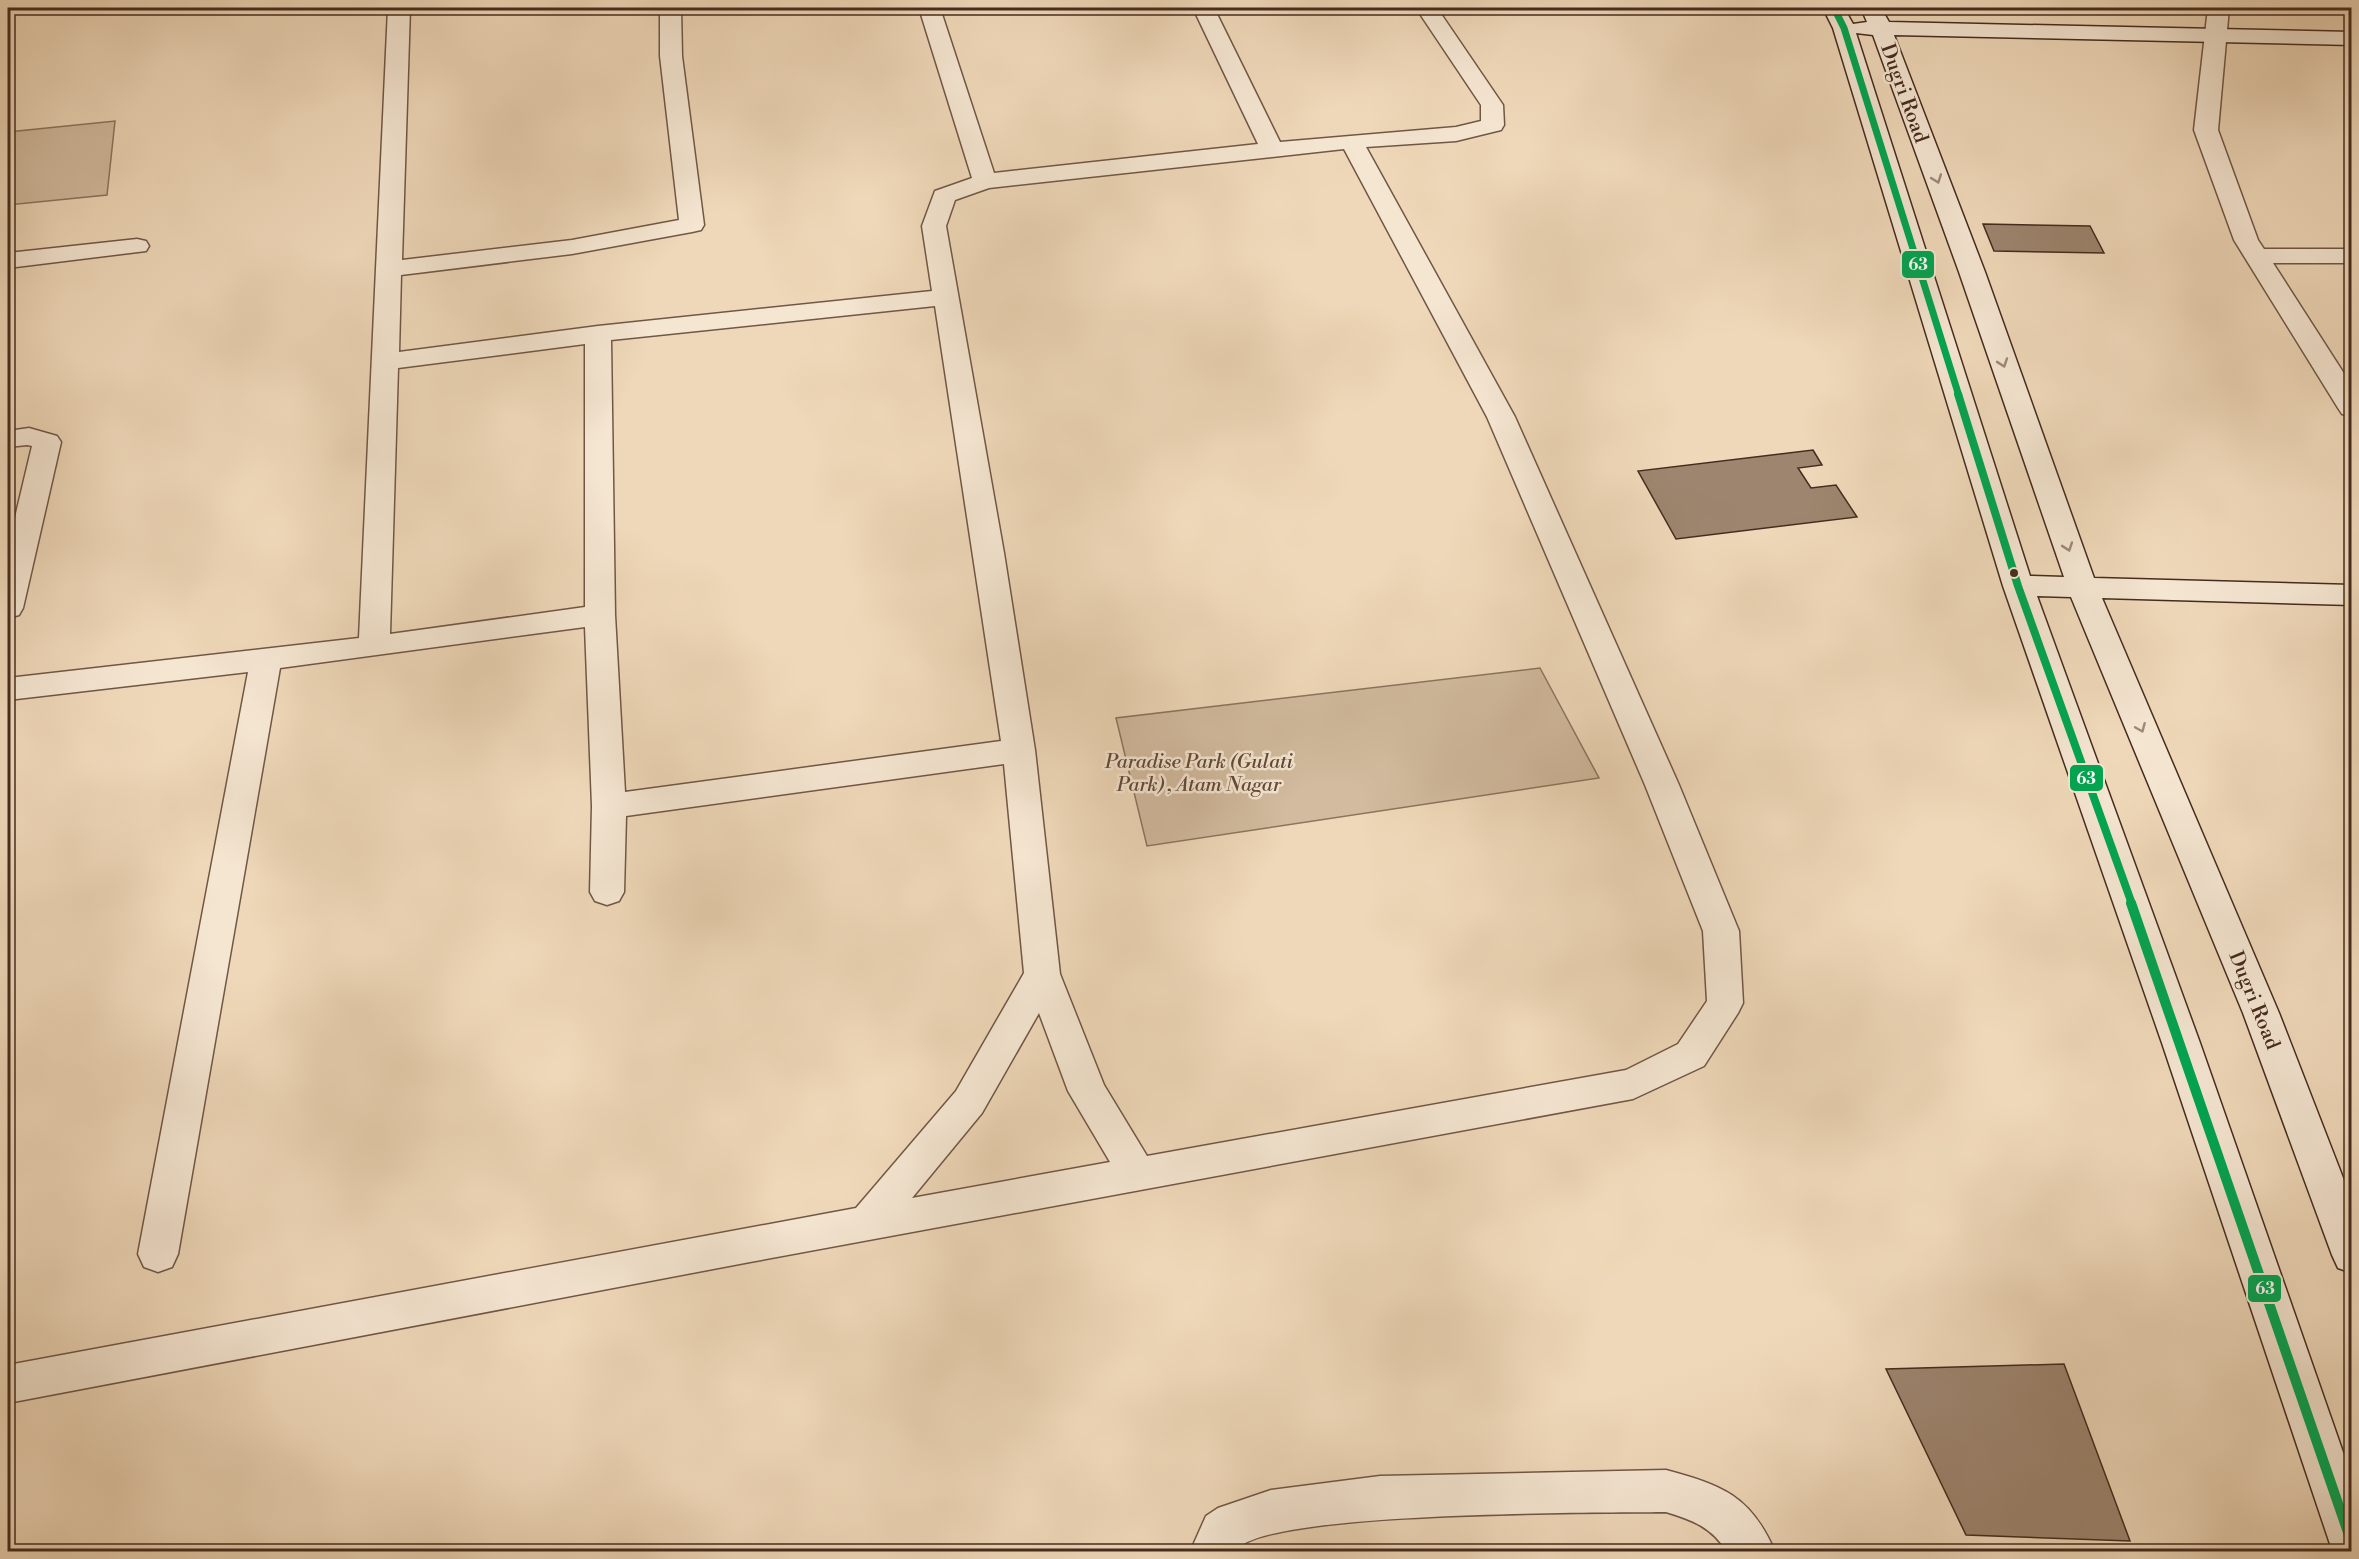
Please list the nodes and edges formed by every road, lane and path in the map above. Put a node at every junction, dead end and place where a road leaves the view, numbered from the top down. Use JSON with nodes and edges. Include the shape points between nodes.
{"nodes":[{"id":1,"x":399,"y":8,"type":"edge"},
{"id":2,"x":670,"y":8,"type":"edge"},
{"id":3,"x":929,"y":8,"type":"edge"},
{"id":4,"x":1203,"y":8,"type":"edge"},
{"id":5,"x":1427,"y":8,"type":"edge"},
{"id":6,"x":2218,"y":8,"type":"edge"},
{"id":7,"x":1839,"y":18,"type":"edge"},
{"id":8,"x":1876,"y":18,"type":"edge"},
{"id":9,"x":2215,"y":34,"type":"junction"},
{"id":10,"x":2352,"y":39,"type":"edge"},
{"id":11,"x":1351,"y":141,"type":"junction"},
{"id":12,"x":1272,"y":150,"type":"junction"},
{"id":13,"x":985,"y":181,"type":"junction"},
{"id":14,"x":137,"y":246,"type":"dead end"},
{"id":15,"x":2256,"y":256,"type":"junction"},
{"id":16,"x":2352,"y":256,"type":"edge"},
{"id":17,"x":8,"y":261,"type":"edge"},
{"id":18,"x":389,"y":269,"type":"junction"},
{"id":19,"x":946,"y":297,"type":"junction"},
{"id":20,"x":598,"y":334,"type":"junction"},
{"id":21,"x":386,"y":362,"type":"junction"},
{"id":22,"x":2344,"y":384,"type":"edge"},
{"id":23,"x":2352,"y":408,"type":"edge"},
{"id":24,"x":8,"y":439,"type":"edge"},
{"id":25,"x":2018,"y":586,"type":"junction"},
{"id":26,"x":2083,"y":590,"type":"junction"},
{"id":27,"x":2352,"y":595,"type":"edge"},
{"id":28,"x":8,"y":608,"type":"edge"},
{"id":29,"x":600,"y":615,"type":"junction"},
{"id":30,"x":374,"y":647,"type":"junction"},
{"id":31,"x":266,"y":660,"type":"junction"},
{"id":32,"x":8,"y":689,"type":"edge"},
{"id":33,"x":1019,"y":750,"type":"junction"},
{"id":34,"x":609,"y":806,"type":"junction"},
{"id":35,"x":607,"y":892,"type":"dead end"},
{"id":36,"x":1042,"y":974,"type":"junction"},
{"id":37,"x":1138,"y":1175,"type":"junction"},
{"id":38,"x":868,"y":1222,"type":"junction"},
{"id":39,"x":158,"y":1254,"type":"dead end"},
{"id":40,"x":2352,"y":1255,"type":"edge"},
{"id":41,"x":8,"y":1384,"type":"edge"},
{"id":42,"x":2352,"y":1544,"type":"edge"},
{"id":43,"x":1212,"y":1551,"type":"edge"},
{"id":44,"x":1753,"y":1551,"type":"edge"}],
"edges":[{"from":1,"to":18,"type":"street"},
{"from":2,"to":18,"type":"street","via":[[671,56],[692,225],[572,247]]},
{"from":3,"to":13,"type":"street"},
{"from":4,"to":12,"type":"street"},
{"from":5,"to":11,"type":"street","via":[[1492,105],[1493,125],[1456,134]]},
{"from":6,"to":9,"type":"street"},
{"from":7,"to":8,"type":"street"},
{"from":7,"to":25,"type":"street","name":"Dugri Road"},
{"from":8,"to":9,"type":"street"},
{"from":8,"to":26,"type":"street","name":"Dugri Road","one_way":true,"via":[[1972,272]]},
{"from":9,"to":10,"type":"street"},
{"from":9,"to":15,"type":"street","via":[[2206,130],[2246,240]]},
{"from":11,"to":12,"type":"street"},
{"from":11,"to":37,"type":"street","via":[[1502,417],[1657,774],[1721,931],[1725,1003],[1691,1055],[1633,1084]]},
{"from":12,"to":13,"type":"street"},
{"from":13,"to":19,"type":"street","via":[[944,196],[934,226]]},
{"from":14,"to":17,"type":"street"},
{"from":15,"to":16,"type":"street"},
{"from":15,"to":22,"type":"street"},
{"from":18,"to":21,"type":"street"},
{"from":19,"to":20,"type":"street"},
{"from":19,"to":33,"type":"street"},
{"from":20,"to":21,"type":"street"},
{"from":20,"to":29,"type":"street"},
{"from":21,"to":30,"type":"street"},
{"from":22,"to":23,"type":"street"},
{"from":24,"to":28,"type":"street","via":[[29,436],[47,441]]},
{"from":25,"to":26,"type":"street"},
{"from":25,"to":42,"type":"street","name":"Dugri Road","via":[[2185,1054]]},
{"from":26,"to":27,"type":"street"},
{"from":26,"to":40,"type":"street","name":"Dugri Road","one_way":true,"via":[[2261,1013]]},
{"from":29,"to":30,"type":"street"},
{"from":29,"to":34,"type":"street"},
{"from":30,"to":31,"type":"street"},
{"from":31,"to":32,"type":"street"},
{"from":31,"to":39,"type":"street"},
{"from":33,"to":34,"type":"street"},
{"from":33,"to":36,"type":"street"},
{"from":34,"to":35,"type":"street"},
{"from":36,"to":37,"type":"street","via":[[1087,1091]]},
{"from":36,"to":38,"type":"street","via":[[969,1102]]},
{"from":37,"to":38,"type":"street"},
{"from":38,"to":41,"type":"street","via":[[165,1351]]},
{"from":43,"to":44,"type":"street","via":[[1222,1530],[1234,1522],[1282,1510],[1380,1497],[1666,1491],[1708,1503],[1738,1528]]}]}
